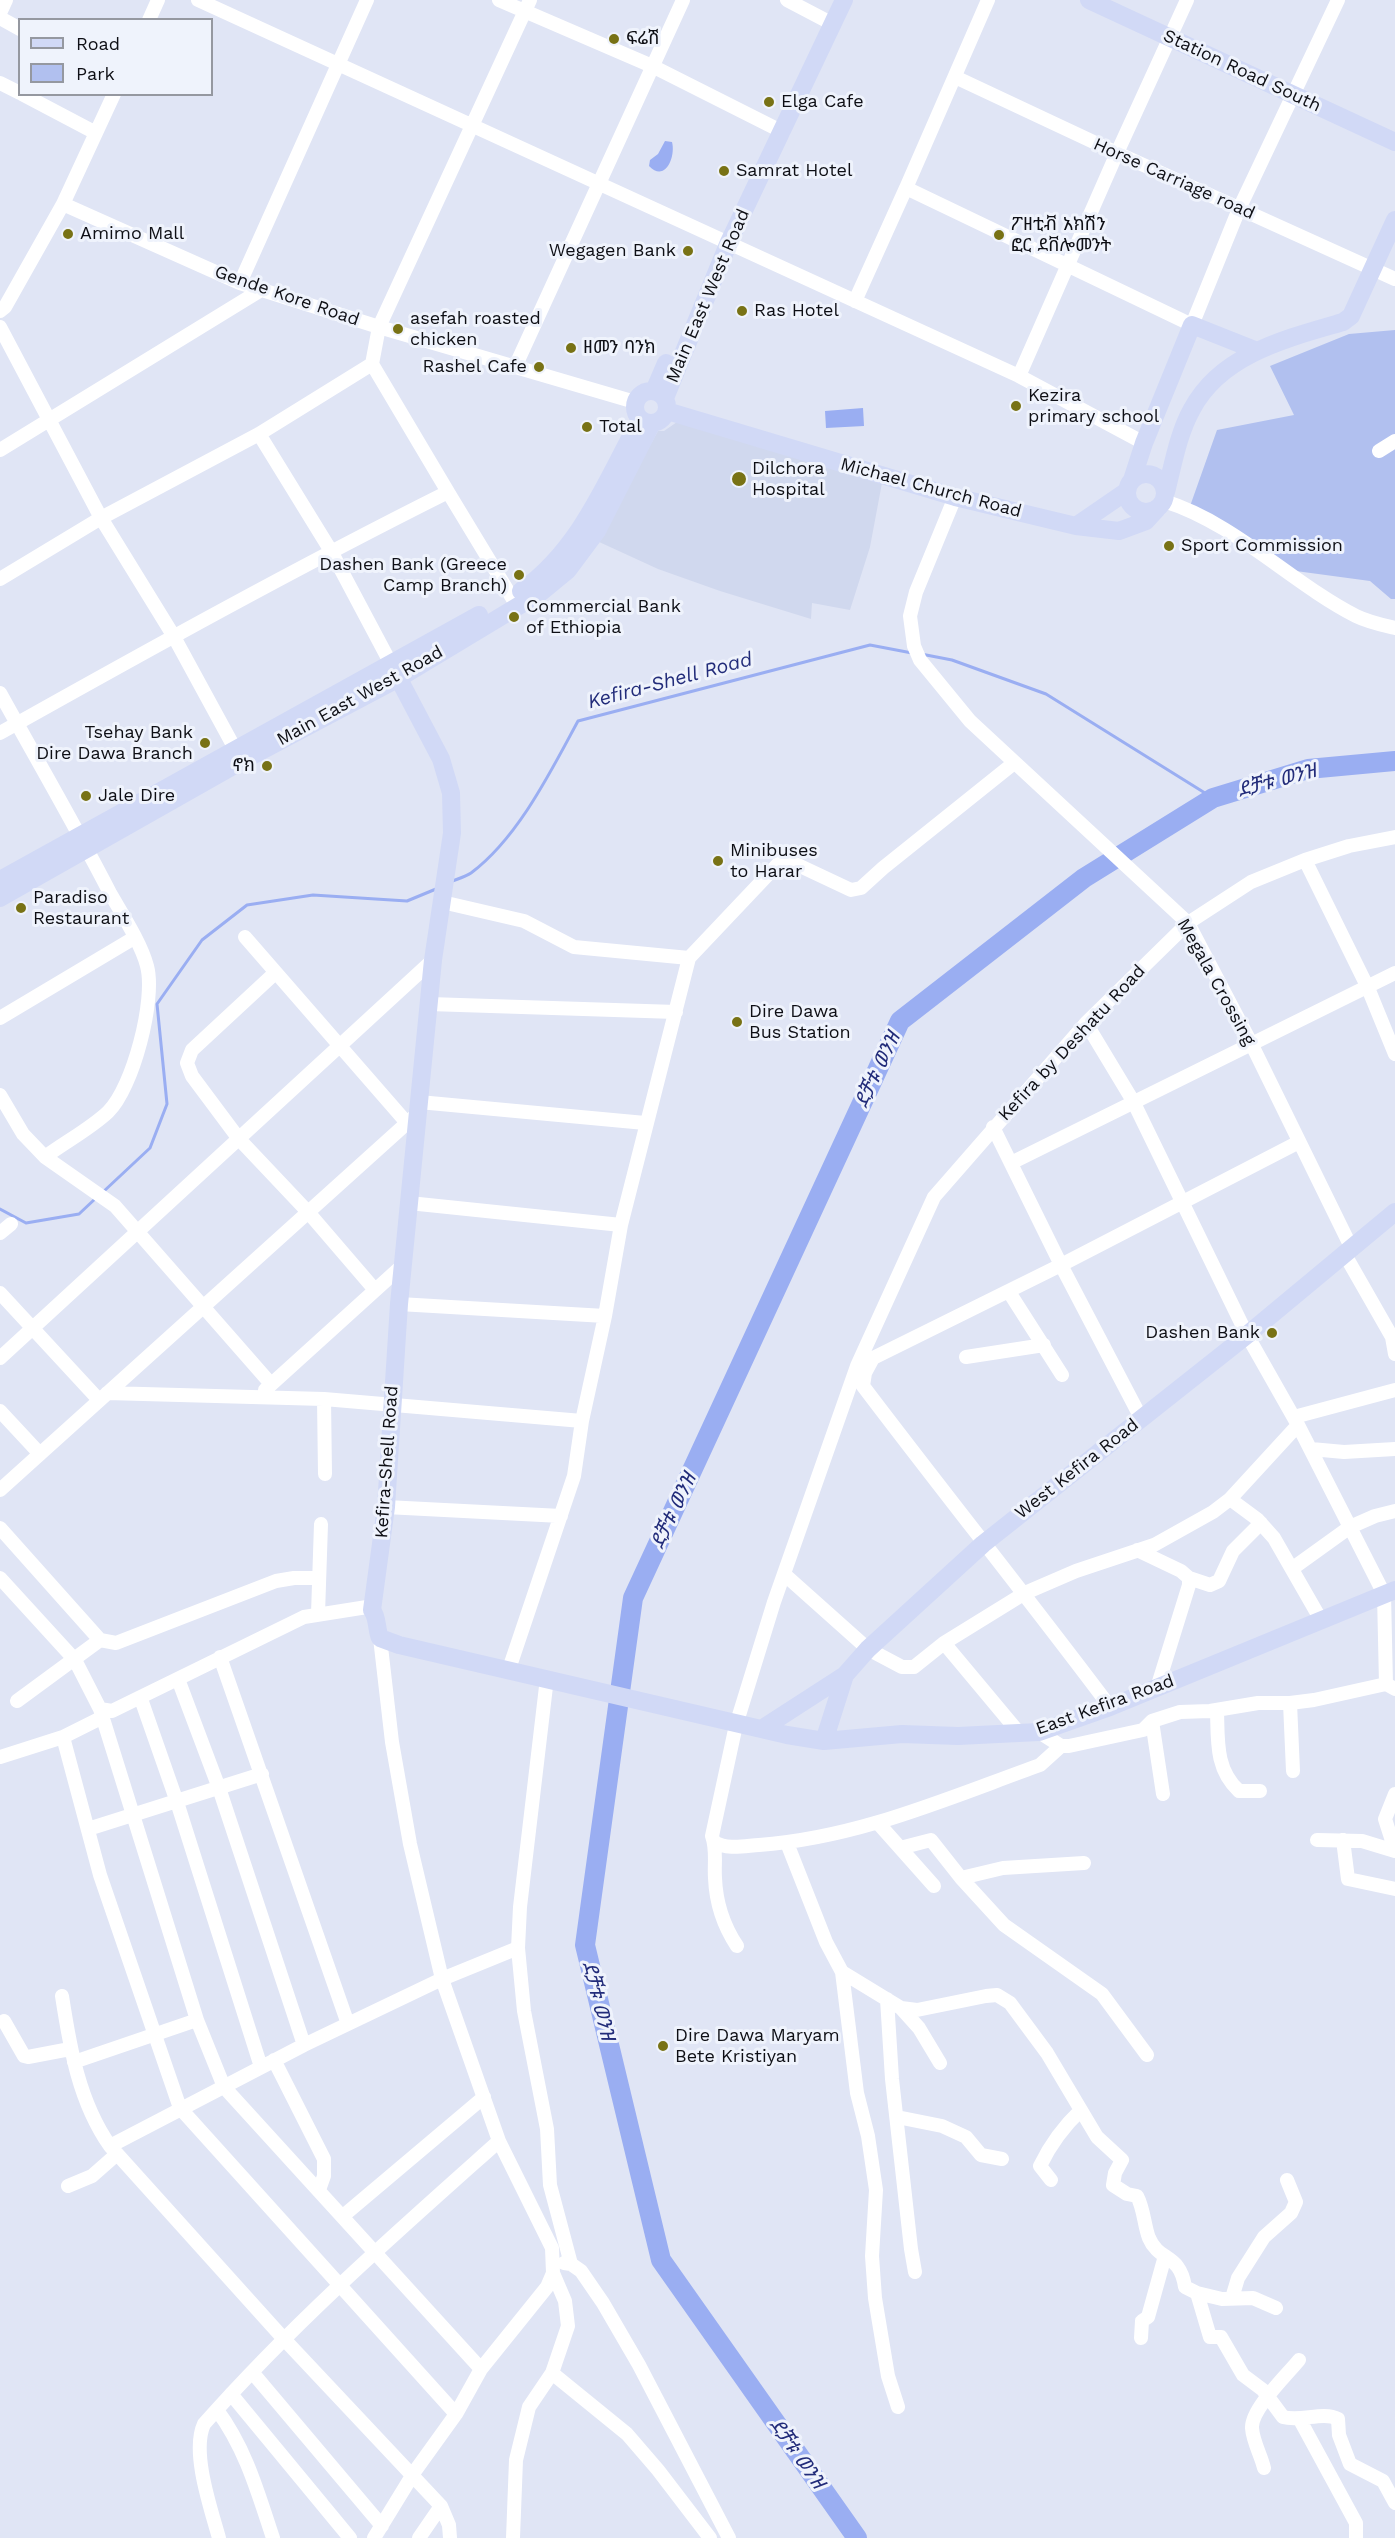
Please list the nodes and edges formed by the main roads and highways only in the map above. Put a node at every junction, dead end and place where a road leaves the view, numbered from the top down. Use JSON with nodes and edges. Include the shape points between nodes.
{"nodes":[{"id":1,"x":836,"y":0,"type":"edge"},
{"id":2,"x":844,"y":0,"type":"edge"},
{"id":3,"x":1089,"y":0,"type":"edge"},
{"id":4,"x":779,"y":130,"type":"junction"},
{"id":5,"x":1395,"y":142,"type":"edge"},
{"id":6,"x":1395,"y":220,"type":"edge"},
{"id":7,"x":1256,"y":350,"type":"junction"},
{"id":8,"x":662,"y":400,"type":"junction"},
{"id":9,"x":642,"y":415,"type":"junction"},
{"id":10,"x":1130,"y":485,"type":"junction"},
{"id":11,"x":1162,"y":501,"type":"junction"},
{"id":12,"x":1076,"y":526,"type":"junction"},
{"id":13,"x":395,"y":671,"type":"junction"},
{"id":14,"x":84,"y":842,"type":"junction"},
{"id":15,"x":0,"y":880,"type":"edge"},
{"id":16,"x":0,"y":898,"type":"edge"},
{"id":17,"x":1395,"y":1212,"type":"edge"},
{"id":18,"x":1389,"y":1592,"type":"edge"},
{"id":19,"x":845,"y":1675,"type":"junction"},
{"id":20,"x":763,"y":1728,"type":"junction"},
{"id":21,"x":824,"y":1741,"type":"junction"}],
"edges":[{"from":1,"to":4,"type":"main road","name":"Main East West Road"},
{"from":2,"to":4,"type":"main road","name":"Main East West Road"},
{"from":3,"to":5,"type":"main road","name":"Station Road South"},
{"from":4,"to":8,"type":"main road","name":"Main East West Road","via":[[725,241]]},
{"from":6,"to":7,"type":"main road","via":[[1351,316]]},
{"from":7,"to":10,"type":"main road","via":[[1192,325]]},
{"from":7,"to":11,"type":"main road","via":[[1202,392],[1177,448]]},
{"from":8,"to":9,"type":"main road","via":[[661,420]]},
{"from":8,"to":9,"type":"main road","via":[[640,394]]},
{"from":8,"to":12,"type":"main road","name":"Michael Church Road","via":[[955,497]]},
{"from":9,"to":13,"type":"main road","name":"Main East West Road","via":[[619,472],[571,543],[545,573],[514,602]]},
{"from":10,"to":11,"type":"main road","via":[[1128,499],[1135,509],[1144,512]]},
{"from":10,"to":11,"type":"main road","via":[[1142,474],[1154,475],[1163,483]]},
{"from":10,"to":12,"type":"main road"},
{"from":11,"to":12,"type":"main road","name":"Michael Church Road","via":[[1146,521],[1119,531]]},
{"from":13,"to":14,"type":"main road","name":"Main East West Road"},
{"from":13,"to":20,"type":"main road","name":"Kefira-Shell Road","via":[[441,759],[452,793],[452,833],[414,1113],[386,1507],[372,1610],[377,1630],[380,1638],[399,1645],[736,1725]]},
{"from":14,"to":15,"type":"main road","name":"Main East West Road"},
{"from":14,"to":16,"type":"main road","name":"Main East West Road"},
{"from":17,"to":19,"type":"main road","name":"West Kefira Road","via":[[983,1544],[868,1649]]},
{"from":18,"to":21,"type":"main road","name":"East Kefira Road","via":[[1110,1707],[1039,1732],[902,1734]]},
{"from":19,"to":20,"type":"main road","name":"West Kefira Road"},
{"from":19,"to":21,"type":"main road"},
{"from":20,"to":21,"type":"main road","name":"East Kefira Road"}]}
